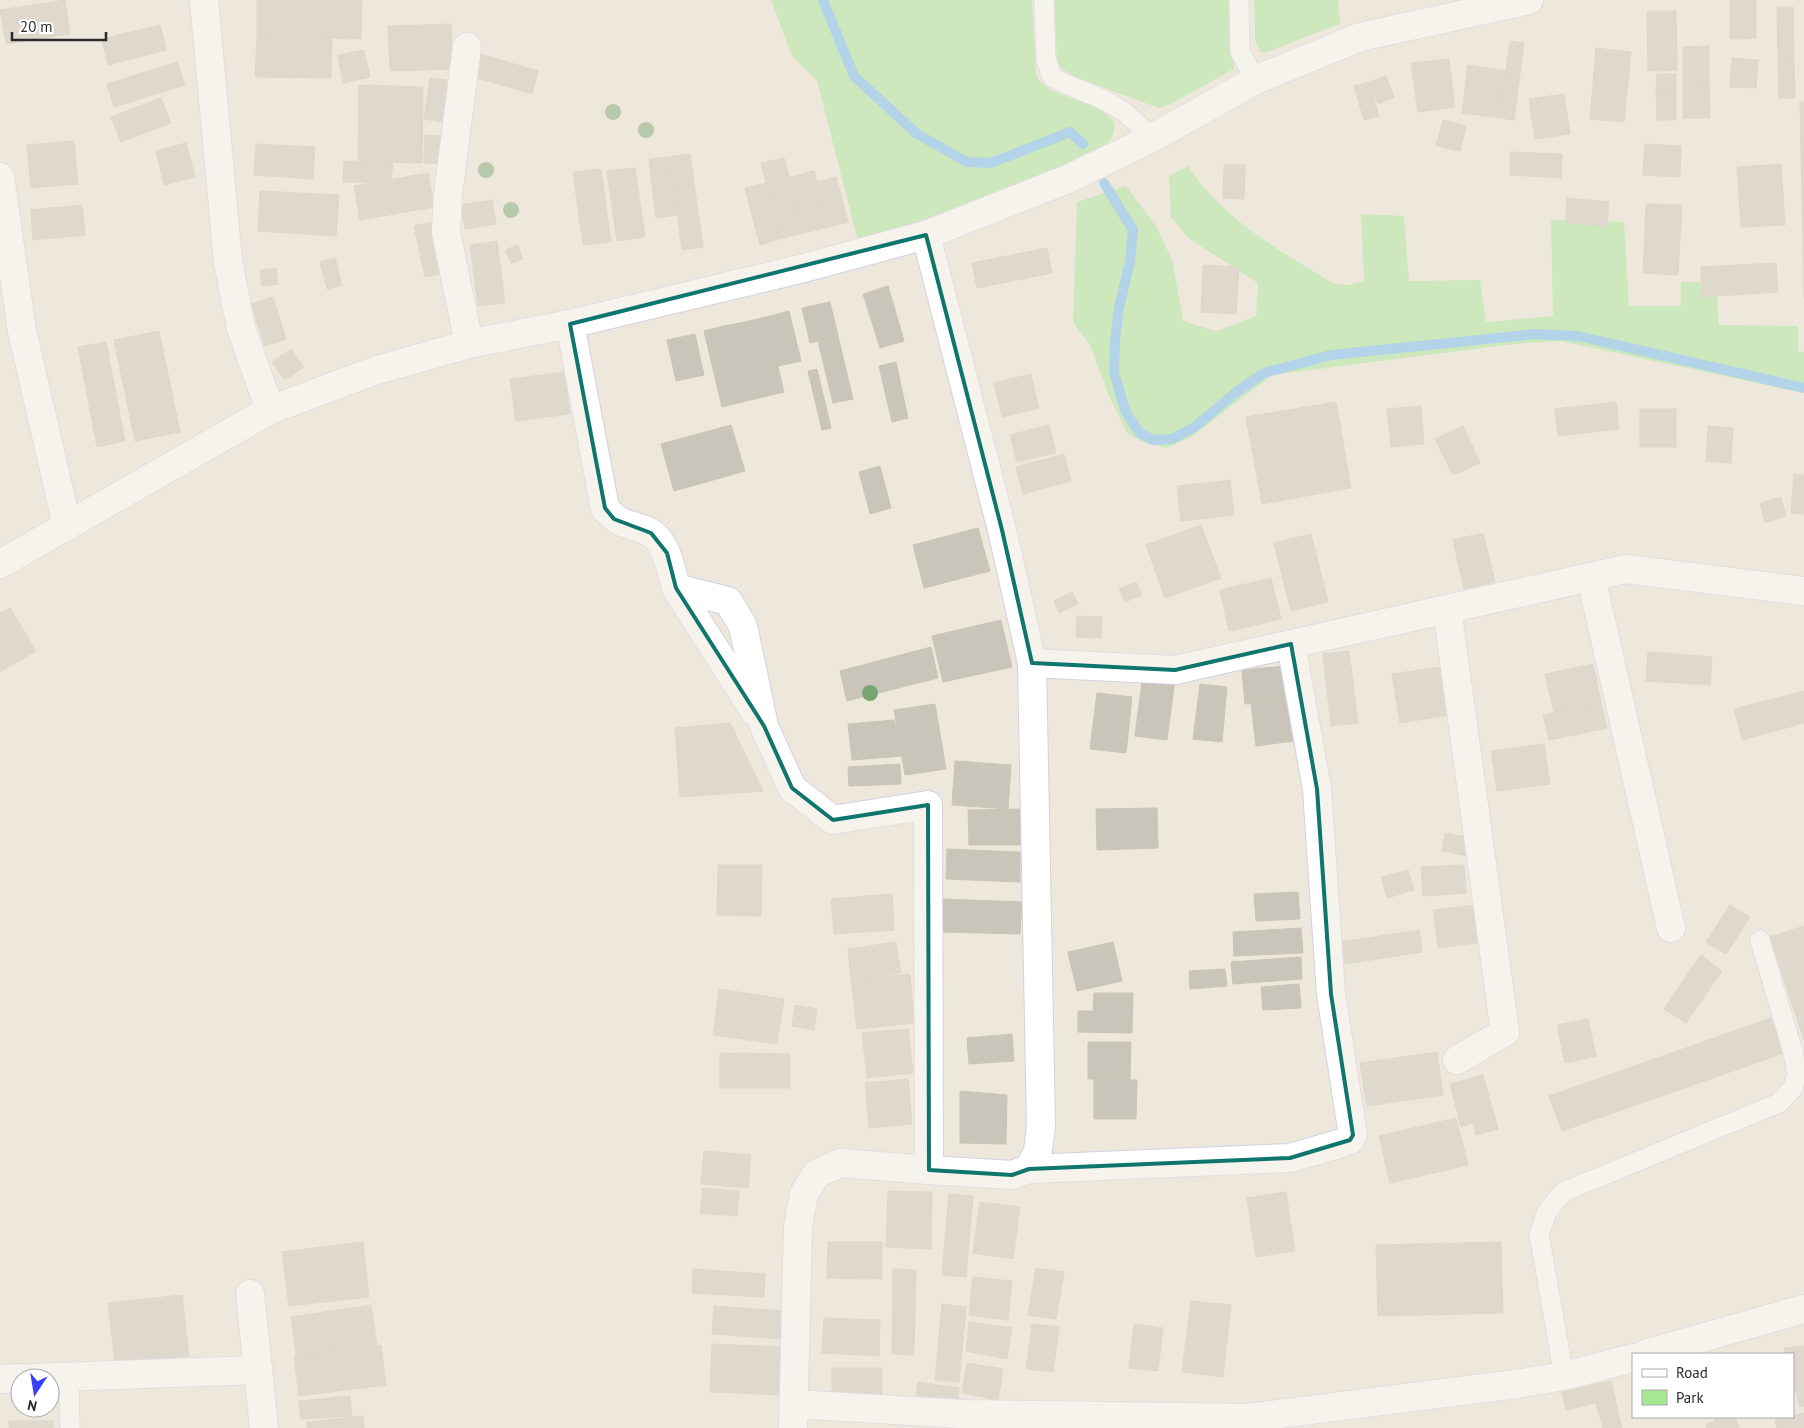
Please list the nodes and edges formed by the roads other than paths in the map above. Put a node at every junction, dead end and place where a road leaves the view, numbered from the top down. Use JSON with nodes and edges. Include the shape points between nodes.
{"nodes":[{"id":1,"x":204,"y":0,"type":"edge"},
{"id":2,"x":1044,"y":0,"type":"edge"},
{"id":3,"x":1239,"y":0,"type":"edge"},
{"id":4,"x":1529,"y":0,"type":"edge"},
{"id":5,"x":467,"y":47,"type":"dead end"},
{"id":6,"x":1256,"y":80,"type":"junction"},
{"id":7,"x":1150,"y":139,"type":"junction"},
{"id":8,"x":0,"y":177,"type":"edge"},
{"id":9,"x":926,"y":235,"type":"junction"},
{"id":10,"x":570,"y":324,"type":"junction"},
{"id":11,"x":468,"y":344,"type":"junction"},
{"id":12,"x":270,"y":410,"type":"junction"},
{"id":13,"x":67,"y":525,"type":"junction"},
{"id":14,"x":0,"y":564,"type":"edge"},
{"id":15,"x":1591,"y":577,"type":"junction"},
{"id":16,"x":676,"y":588,"type":"junction"},
{"id":17,"x":1804,"y":591,"type":"edge"},
{"id":18,"x":1448,"y":609,"type":"junction"},
{"id":19,"x":1291,"y":644,"type":"junction"},
{"id":20,"x":1032,"y":663,"type":"junction"},
{"id":21,"x":764,"y":726,"type":"junction"},
{"id":22,"x":1671,"y":928,"type":"dead end"},
{"id":23,"x":1760,"y":940,"type":"dead end"},
{"id":24,"x":1457,"y":1060,"type":"dead end"},
{"id":25,"x":1029,"y":1169,"type":"junction"},
{"id":26,"x":928,"y":1170,"type":"junction"},
{"id":27,"x":250,"y":1294,"type":"dead end"},
{"id":28,"x":1804,"y":1310,"type":"edge"},
{"id":29,"x":1649,"y":1353,"type":"edge"},
{"id":30,"x":1632,"y":1358,"type":"edge"},
{"id":31,"x":258,"y":1370,"type":"junction"},
{"id":32,"x":60,"y":1376,"type":"edge"},
{"id":33,"x":69,"y":1376,"type":"junction"},
{"id":34,"x":1564,"y":1376,"type":"junction"},
{"id":35,"x":794,"y":1416,"type":"edge"},
{"id":36,"x":1314,"y":1419,"type":"edge"},
{"id":37,"x":70,"y":1428,"type":"edge"},
{"id":38,"x":264,"y":1428,"type":"edge"}],
"edges":[{"from":1,"to":12,"type":"street","via":[[228,261],[241,328]]},
{"from":2,"to":7,"type":"lane","via":[[1046,59],[1052,77],[1114,103],[1138,121]]},
{"from":3,"to":6,"type":"lane","via":[[1240,52]]},
{"from":4,"to":6,"type":"street","via":[[1360,37]]},
{"from":5,"to":11,"type":"street","via":[[446,232]]},
{"from":6,"to":7,"type":"street"},
{"from":7,"to":9,"type":"street","via":[[1068,179]]},
{"from":8,"to":13,"type":"street","via":[[22,331]]},
{"from":9,"to":10,"type":"street"},
{"from":9,"to":20,"type":"street","via":[[1002,530]]},
{"from":10,"to":11,"type":"street"},
{"from":10,"to":16,"type":"street","via":[[605,508],[614,519],[651,533],[667,553]]},
{"from":11,"to":12,"type":"street","via":[[374,370]]},
{"from":12,"to":13,"type":"street"},
{"from":13,"to":14,"type":"street"},
{"from":15,"to":17,"type":"street","via":[[1626,569]]},
{"from":15,"to":18,"type":"street"},
{"from":15,"to":22,"type":"street"},
{"from":16,"to":21,"type":"street"},
{"from":16,"to":21,"type":"street","via":[[728,600],[743,626]]},
{"from":18,"to":19,"type":"street"},
{"from":18,"to":24,"type":"street","via":[[1505,1032]]},
{"from":19,"to":20,"type":"street","via":[[1174,670]]},
{"from":19,"to":25,"type":"street","via":[[1317,789],[1331,994],[1353,1135],[1342,1144],[1290,1158]]},
{"from":20,"to":25,"type":"street","via":[[1041,1125],[1038,1151]]},
{"from":21,"to":26,"type":"street","via":[[792,788],[833,820],[928,805]]},
{"from":23,"to":34,"type":"lane","via":[[1793,1052],[1797,1074],[1793,1088],[1780,1103],[1563,1192],[1547,1212],[1540,1234]]},
{"from":25,"to":26,"type":"street","via":[[1012,1175]]},
{"from":26,"to":35,"type":"street","via":[[840,1163],[816,1174],[804,1194],[798,1226]]},
{"from":27,"to":31,"type":"street"},
{"from":28,"to":29,"type":"street"},
{"from":30,"to":34,"type":"street"},
{"from":31,"to":33,"type":"street"},
{"from":31,"to":38,"type":"street"},
{"from":32,"to":33,"type":"street"},
{"from":33,"to":37,"type":"lane"},
{"from":34,"to":36,"type":"street"},
{"from":35,"to":36,"type":"street","via":[[963,1414]]}]}
